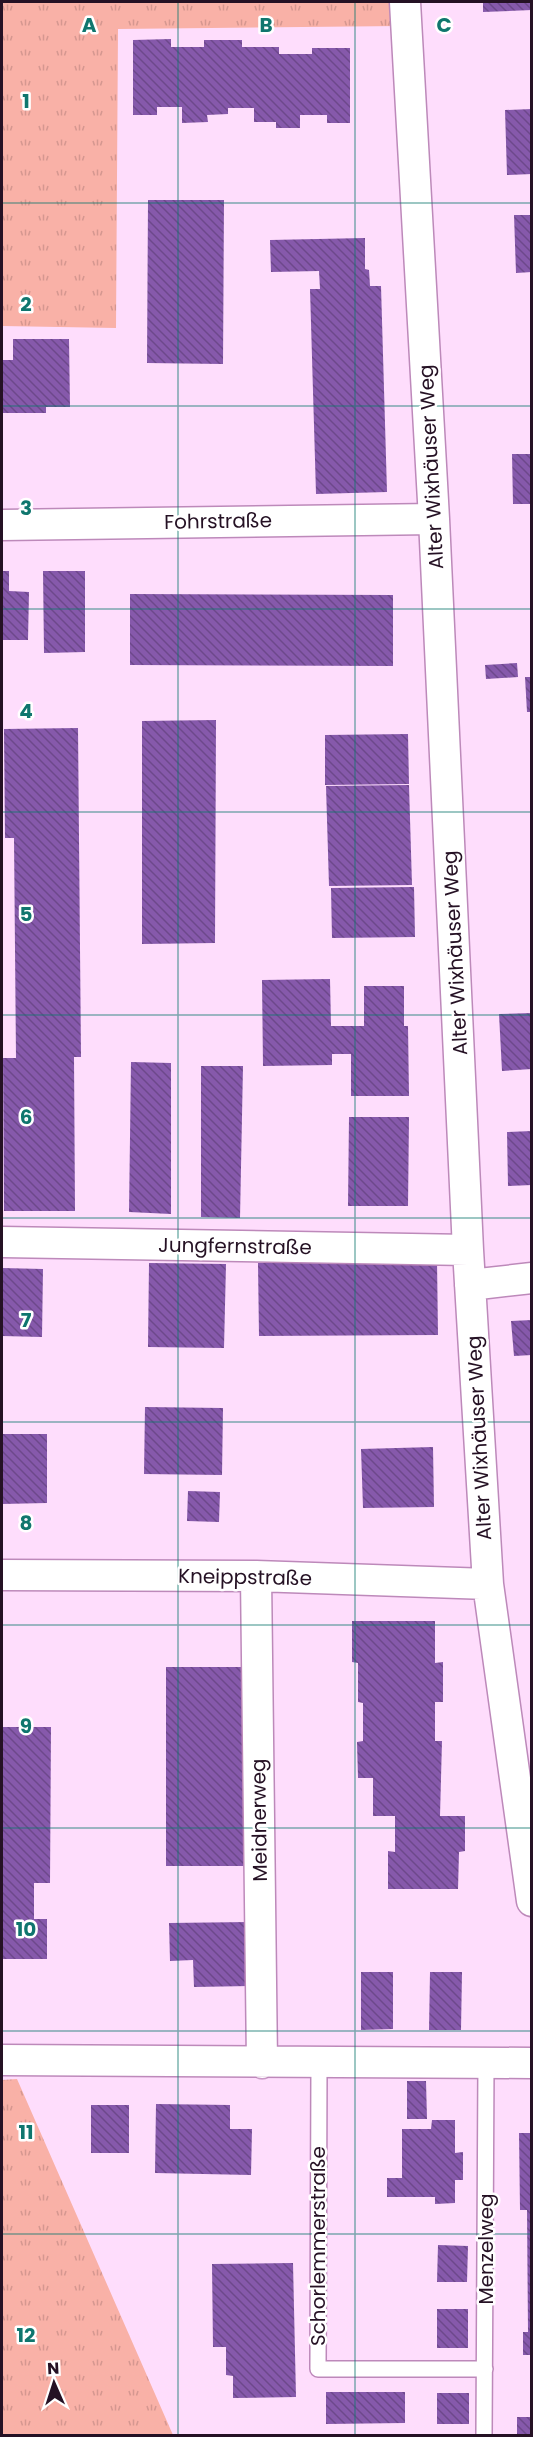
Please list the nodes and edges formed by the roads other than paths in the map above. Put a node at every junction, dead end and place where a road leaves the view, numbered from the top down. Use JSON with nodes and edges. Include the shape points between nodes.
{"nodes":[{"id":1,"x":405,"y":2,"type":"edge"},
{"id":2,"x":435,"y":519,"type":"junction"},
{"id":3,"x":2,"y":525,"type":"edge"},
{"id":4,"x":2,"y":1242,"type":"edge"},
{"id":5,"x":468,"y":1250,"type":"junction"},
{"id":6,"x":531,"y":1278,"type":"edge"},
{"id":7,"x":470,"y":1285,"type":"junction"},
{"id":8,"x":2,"y":1575,"type":"edge"},
{"id":9,"x":256,"y":1576,"type":"junction"},
{"id":10,"x":488,"y":1584,"type":"junction"},
{"id":11,"x":531,"y":1902,"type":"edge"},
{"id":12,"x":2,"y":2060,"type":"edge"},
{"id":13,"x":262,"y":2063,"type":"junction"},
{"id":14,"x":486,"y":2063,"type":"junction"},
{"id":15,"x":531,"y":2063,"type":"edge"},
{"id":16,"x":319,"y":2064,"type":"junction"},
{"id":17,"x":485,"y":2369,"type":"junction"},
{"id":18,"x":484,"y":2436,"type":"edge"}],
"edges":[{"from":1,"to":2,"type":"street","name":"Alter Wixhäuser Weg"},
{"from":2,"to":3,"type":"street","name":"Fohrstraße"},
{"from":2,"to":5,"type":"street","name":"Alter Wixhäuser Weg"},
{"from":4,"to":5,"type":"street","name":"Jungfernstraße"},
{"from":5,"to":7,"type":"street","name":"Alter Wixhäuser Weg"},
{"from":6,"to":7,"type":"street"},
{"from":7,"to":10,"type":"street","name":"Alter Wixhäuser Weg"},
{"from":8,"to":9,"type":"street","name":"Kneippstraße"},
{"from":9,"to":10,"type":"street","name":"Kneippstraße"},
{"from":9,"to":13,"type":"street","name":"Meidnerweg"},
{"from":10,"to":11,"type":"street","name":"Alter Wixhäuser Weg"},
{"from":12,"to":13,"type":"street"},
{"from":13,"to":16,"type":"street"},
{"from":14,"to":15,"type":"street"},
{"from":14,"to":16,"type":"street"},
{"from":14,"to":17,"type":"lane","name":"Menzelweg"},
{"from":16,"to":17,"type":"lane","name":"Schorlemmerstraße","via":[[318,2369]]},
{"from":17,"to":18,"type":"lane","name":"Menzelweg"}]}
